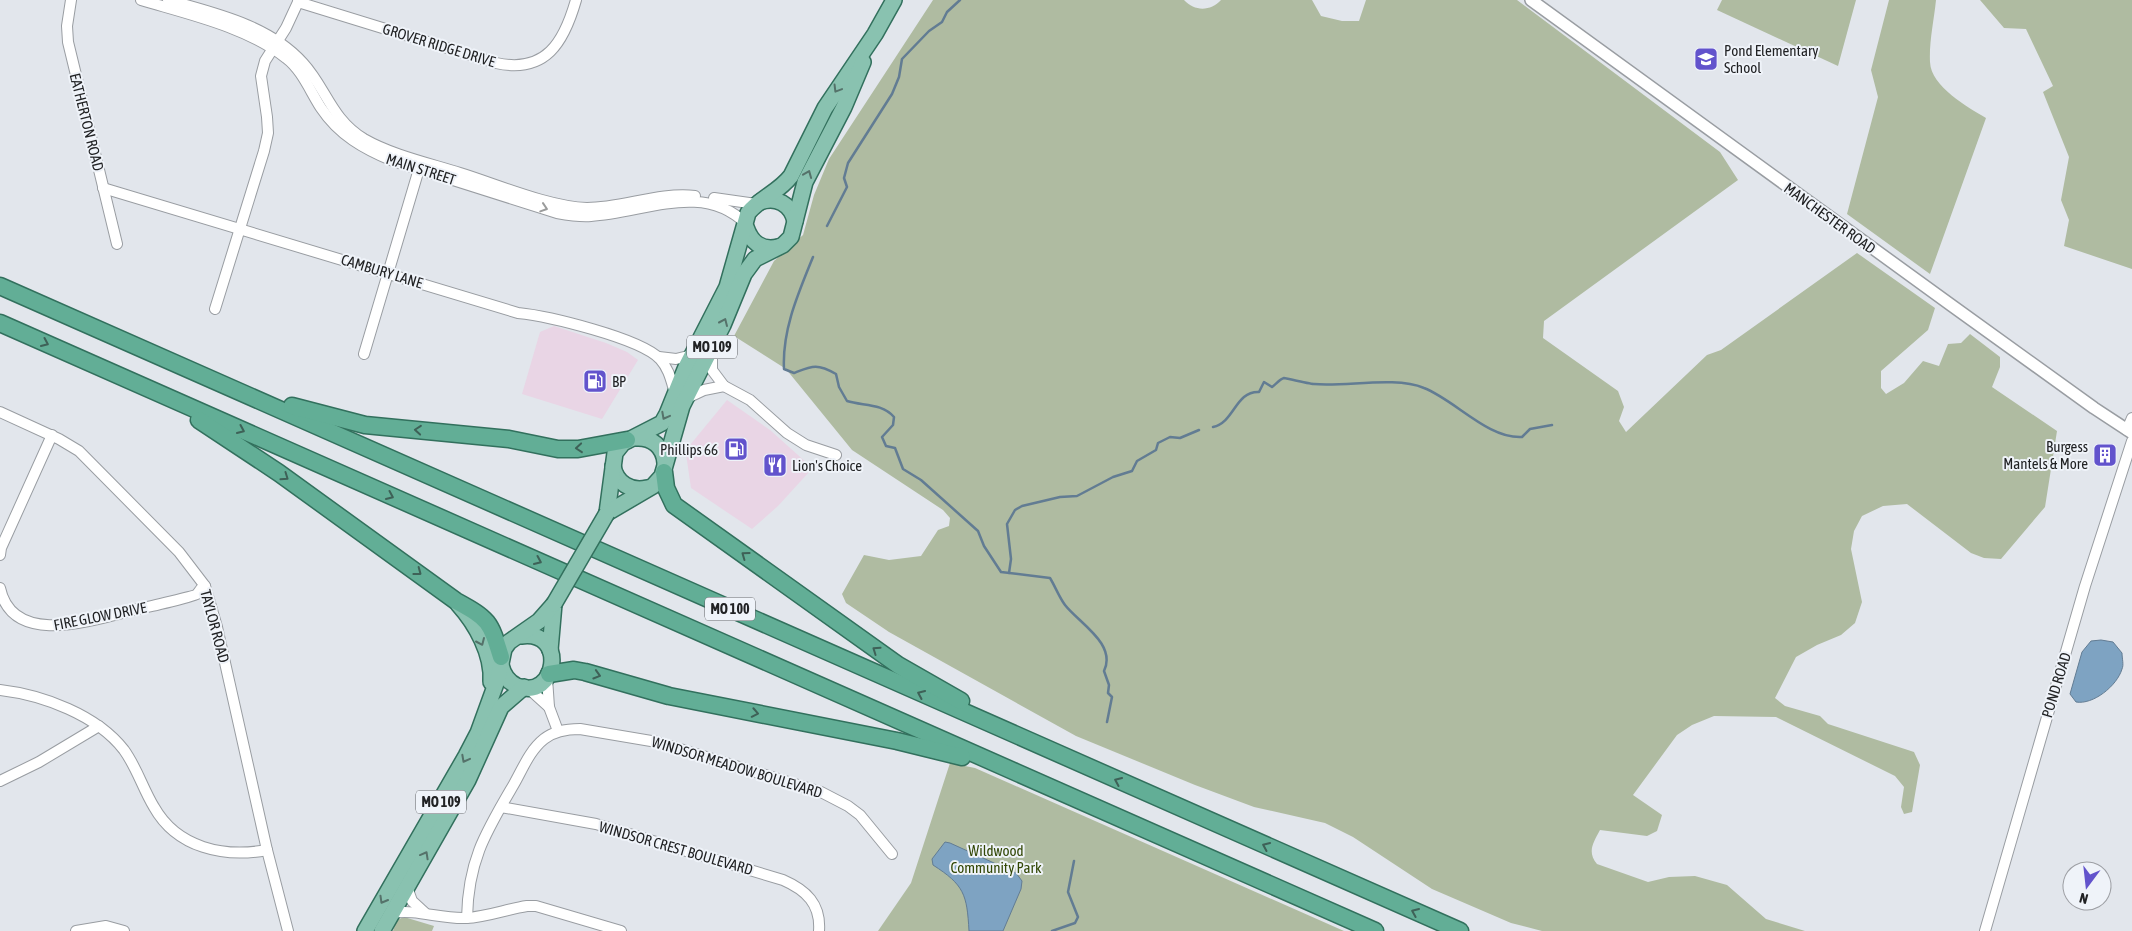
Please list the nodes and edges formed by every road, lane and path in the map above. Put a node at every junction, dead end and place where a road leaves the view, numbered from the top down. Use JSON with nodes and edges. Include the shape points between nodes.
{"nodes":[{"id":1,"x":70,"y":0,"type":"edge"},
{"id":2,"x":141,"y":0,"type":"edge"},
{"id":3,"x":168,"y":0,"type":"edge"},
{"id":4,"x":576,"y":0,"type":"edge"},
{"id":5,"x":894,"y":0,"type":"edge"},
{"id":6,"x":1531,"y":0,"type":"edge"},
{"id":7,"x":298,"y":1,"type":"edge"},
{"id":8,"x":189,"y":6,"type":"edge"},
{"id":9,"x":875,"y":34,"type":"junction"},
{"id":10,"x":276,"y":46,"type":"junction"},
{"id":11,"x":419,"y":169,"type":"junction"},
{"id":12,"x":103,"y":188,"type":"junction"},
{"id":13,"x":758,"y":203,"type":"junction"},
{"id":14,"x":795,"y":221,"type":"junction"},
{"id":15,"x":746,"y":225,"type":"junction"},
{"id":16,"x":240,"y":228,"type":"junction"},
{"id":17,"x":117,"y":244,"type":"dead end"},
{"id":18,"x":779,"y":247,"type":"junction"},
{"id":19,"x":388,"y":272,"type":"junction"},
{"id":20,"x":0,"y":286,"type":"edge"},
{"id":21,"x":215,"y":310,"type":"dead end"},
{"id":22,"x":0,"y":323,"type":"edge"},
{"id":23,"x":712,"y":347,"type":"junction"},
{"id":24,"x":364,"y":354,"type":"dead end"},
{"id":25,"x":692,"y":356,"type":"junction"},
{"id":26,"x":659,"y":357,"type":"junction"},
{"id":27,"x":724,"y":386,"type":"junction"},
{"id":28,"x":157,"y":393,"type":"junction"},
{"id":29,"x":240,"y":393,"type":"junction"},
{"id":30,"x":680,"y":396,"type":"junction"},
{"id":31,"x":0,"y":412,"type":"edge"},
{"id":32,"x":2132,"y":418,"type":"edge"},
{"id":33,"x":2130,"y":431,"type":"edge"},
{"id":34,"x":52,"y":435,"type":"junction"},
{"id":35,"x":631,"y":439,"type":"junction"},
{"id":36,"x":2132,"y":441,"type":"edge"},
{"id":37,"x":836,"y":455,"type":"dead end"},
{"id":38,"x":613,"y":462,"type":"junction"},
{"id":39,"x":665,"y":468,"type":"junction"},
{"id":40,"x":649,"y":488,"type":"junction"},
{"id":41,"x":607,"y":513,"type":"junction"},
{"id":42,"x":0,"y":555,"type":"edge"},
{"id":43,"x":202,"y":587,"type":"junction"},
{"id":44,"x":0,"y":588,"type":"edge"},
{"id":45,"x":456,"y":601,"type":"junction"},
{"id":46,"x":554,"y":604,"type":"junction"},
{"id":47,"x":521,"y":636,"type":"junction"},
{"id":48,"x":550,"y":650,"type":"junction"},
{"id":49,"x":501,"y":661,"type":"junction"},
{"id":50,"x":548,"y":676,"type":"junction"},
{"id":51,"x":526,"y":687,"type":"junction"},
{"id":52,"x":0,"y":690,"type":"edge"},
{"id":53,"x":490,"y":698,"type":"junction"},
{"id":54,"x":549,"y":708,"type":"junction"},
{"id":55,"x":100,"y":726,"type":"junction"},
{"id":56,"x":558,"y":731,"type":"junction"},
{"id":57,"x":1007,"y":731,"type":"junction"},
{"id":58,"x":1012,"y":771,"type":"junction"},
{"id":59,"x":0,"y":781,"type":"edge"},
{"id":60,"x":501,"y":807,"type":"junction"},
{"id":61,"x":267,"y":850,"type":"junction"},
{"id":62,"x":892,"y":854,"type":"dead end"},
{"id":63,"x":407,"y":887,"type":"junction"},
{"id":64,"x":392,"y":913,"type":"junction"},
{"id":65,"x":425,"y":913,"type":"junction"},
{"id":66,"x":467,"y":918,"type":"junction"},
{"id":67,"x":76,"y":931,"type":"edge"},
{"id":68,"x":124,"y":931,"type":"edge"},
{"id":69,"x":288,"y":931,"type":"edge"},
{"id":70,"x":365,"y":931,"type":"edge"},
{"id":71,"x":382,"y":931,"type":"edge"},
{"id":72,"x":621,"y":931,"type":"edge"},
{"id":73,"x":819,"y":931,"type":"edge"},
{"id":74,"x":1375,"y":931,"type":"edge"},
{"id":75,"x":1460,"y":931,"type":"edge"},
{"id":76,"x":1985,"y":931,"type":"edge"}],
"edges":[{"from":1,"to":12,"type":"street","name":"EATHERTON ROAD","via":[[68,42]]},
{"from":2,"to":8,"type":"street","name":"MAIN STREET"},
{"from":3,"to":8,"type":"street","name":"MAIN STREET"},
{"from":4,"to":7,"type":"street","name":"GROVER RIDGE DRIVE","via":[[557,45],[536,61],[514,66]]},
{"from":5,"to":9,"type":"main road","number":"MO 109"},
{"from":6,"to":33,"type":"street","name":"MANCHESTER ROAD","via":[[1937,296]]},
{"from":7,"to":10,"type":"street"},
{"from":8,"to":10,"type":"street","name":"MAIN STREET"},
{"from":9,"to":13,"type":"main road","number":"MO 109","one_way":true,"via":[[829,102],[791,176]]},
{"from":14,"to":9,"type":"main road","number":"MO 109","one_way":true,"via":[[812,166],[844,107]]},
{"from":10,"to":11,"type":"street","name":"MAIN STREET","via":[[300,74],[320,107],[345,135],[372,152]]},
{"from":10,"to":13,"type":"street","name":"MAIN STREET","via":[[303,63],[328,104],[352,130],[396,152],[573,206],[604,206],[689,195]]},
{"from":10,"to":16,"type":"street","via":[[265,62],[261,76],[268,133]]},
{"from":11,"to":15,"type":"street","name":"MAIN STREET","one_way":true,"via":[[574,216],[704,202],[726,208]]},
{"from":11,"to":19,"type":"street"},
{"from":12,"to":16,"type":"street","name":"CAMBURY LANE"},
{"from":12,"to":17,"type":"street","name":"EATHERTON ROAD"},
{"from":13,"to":14,"type":"main road","via":[[768,200],[780,202],[790,209]]},
{"from":13,"to":15,"type":"main road","number":"MO 109","via":[[748,214]]},
{"from":14,"to":18,"type":"main road","number":"MO 109","via":[[791,237]]},
{"from":15,"to":18,"type":"main road","via":[[750,237],[759,246]]},
{"from":15,"to":25,"type":"main road","number":"MO 109","via":[[727,287]]},
{"from":16,"to":19,"type":"street","name":"CAMBURY LANE"},
{"from":16,"to":21,"type":"street"},
{"from":23,"to":18,"type":"main road","number":"MO 109","one_way":true,"via":[[749,265]]},
{"from":19,"to":24,"type":"street"},
{"from":19,"to":26,"type":"street","name":"CAMBURY LANE","via":[[518,313],[629,342]]},
{"from":20,"to":29,"type":"highway","number":"MO 100"},
{"from":22,"to":28,"type":"highway","number":"MO 100","one_way":true},
{"from":23,"to":27,"type":"street","via":[[712,370]]},
{"from":23,"to":30,"type":"main road","number":"MO 109"},
{"from":25,"to":26,"type":"street","name":"CAMBURY LANE","via":[[676,359]]},
{"from":25,"to":30,"type":"main road","number":"MO 109"},
{"from":26,"to":30,"type":"street"},
{"from":27,"to":30,"type":"street"},
{"from":27,"to":37,"type":"street","via":[[750,400],[806,446]]},
{"from":28,"to":45,"type":"highway","one_way":true,"via":[[279,473]]},
{"from":28,"to":58,"type":"highway","number":"MO 100","one_way":true},
{"from":35,"to":29,"type":"highway","one_way":true,"via":[[578,449],[558,449],[510,439],[365,425]]},
{"from":57,"to":29,"type":"highway","number":"MO 100","one_way":true},
{"from":30,"to":35,"type":"main road","number":"MO 109","one_way":true,"via":[[662,423]]},
{"from":30,"to":39,"type":"main road","number":"MO 109"},
{"from":31,"to":34,"type":"street","name":"TAYLOR ROAD"},
{"from":32,"to":33,"type":"street"},
{"from":34,"to":42,"type":"street"},
{"from":34,"to":43,"type":"street","name":"TAYLOR ROAD","via":[[79,451],[179,552]]},
{"from":35,"to":38,"type":"main road","number":"MO 109","via":[[617,449]]},
{"from":35,"to":39,"type":"main road","via":[[649,439],[656,444],[662,450]]},
{"from":36,"to":76,"type":"street","name":"POND ROAD","via":[[2085,586]]},
{"from":38,"to":40,"type":"main road","via":[[624,485],[636,489]]},
{"from":38,"to":41,"type":"main road","number":"MO 109"},
{"from":39,"to":40,"type":"main road","number":"MO 109","via":[[657,483]]},
{"from":57,"to":39,"type":"highway","one_way":true,"via":[[898,665],[674,505],[666,488]]},
{"from":40,"to":41,"type":"main road","number":"MO 109"},
{"from":41,"to":46,"type":"main road","number":"MO 109","bridge":true},
{"from":43,"to":44,"type":"street","name":"FIRE GLOW DRIVE","via":[[197,594],[65,626],[44,626],[24,620],[8,607]]},
{"from":43,"to":61,"type":"street","name":"TAYLOR ROAD","via":[[217,627]]},
{"from":45,"to":49,"type":"highway","via":[[476,612],[491,626]]},
{"from":45,"to":53,"type":"main road","one_way":true,"via":[[474,625],[490,663]]},
{"from":46,"to":47,"type":"main road","number":"MO 109"},
{"from":46,"to":48,"type":"main road","number":"MO 109"},
{"from":47,"to":48,"type":"main road","via":[[538,638]]},
{"from":47,"to":49,"type":"main road","number":"MO 109","via":[[509,642]]},
{"from":48,"to":50,"type":"main road","number":"MO 109","via":[[553,662]]},
{"from":49,"to":51,"type":"main road","via":[[508,680]]},
{"from":49,"to":53,"type":"main road","number":"MO 109"},
{"from":50,"to":51,"type":"main road","number":"MO 109","via":[[540,684]]},
{"from":50,"to":54,"type":"street"},
{"from":50,"to":58,"type":"highway","one_way":true,"via":[[574,670],[586,672],[669,696],[897,741]]},
{"from":51,"to":54,"type":"street"},
{"from":63,"to":51,"type":"main road","number":"MO 109","one_way":true,"via":[[468,780],[501,706]]},
{"from":52,"to":55,"type":"street","via":[[61,706]]},
{"from":53,"to":70,"type":"main road","number":"MO 109","one_way":true,"via":[[466,756]]},
{"from":54,"to":56,"type":"street"},
{"from":55,"to":59,"type":"street"},
{"from":55,"to":61,"type":"street","via":[[124,751],[157,812],[176,833],[216,852]]},
{"from":56,"to":60,"type":"street","via":[[536,746]]},
{"from":56,"to":62,"type":"street","name":"WINDSOR MEADOW BOULEVARD","via":[[580,729],[646,739],[806,786],[848,806],[869,824]]},
{"from":75,"to":57,"type":"highway","number":"MO 100","one_way":true},
{"from":58,"to":74,"type":"highway","number":"MO 100"},
{"from":60,"to":66,"type":"street","via":[[475,858]]},
{"from":60,"to":73,"type":"street","name":"WINDSOR CREST BOULEVARD","via":[[596,824],[783,880],[811,898],[818,915]]},
{"from":61,"to":69,"type":"street","name":"TAYLOR ROAD"},
{"from":63,"to":64,"type":"main road","number":"MO 109"},
{"from":63,"to":65,"type":"street","via":[[412,901]]},
{"from":64,"to":65,"type":"street"},
{"from":64,"to":71,"type":"main road","number":"MO 109"},
{"from":65,"to":66,"type":"street"},
{"from":66,"to":72,"type":"street","via":[[536,906]]},
{"from":67,"to":68,"type":"street","via":[[106,926]]}]}
